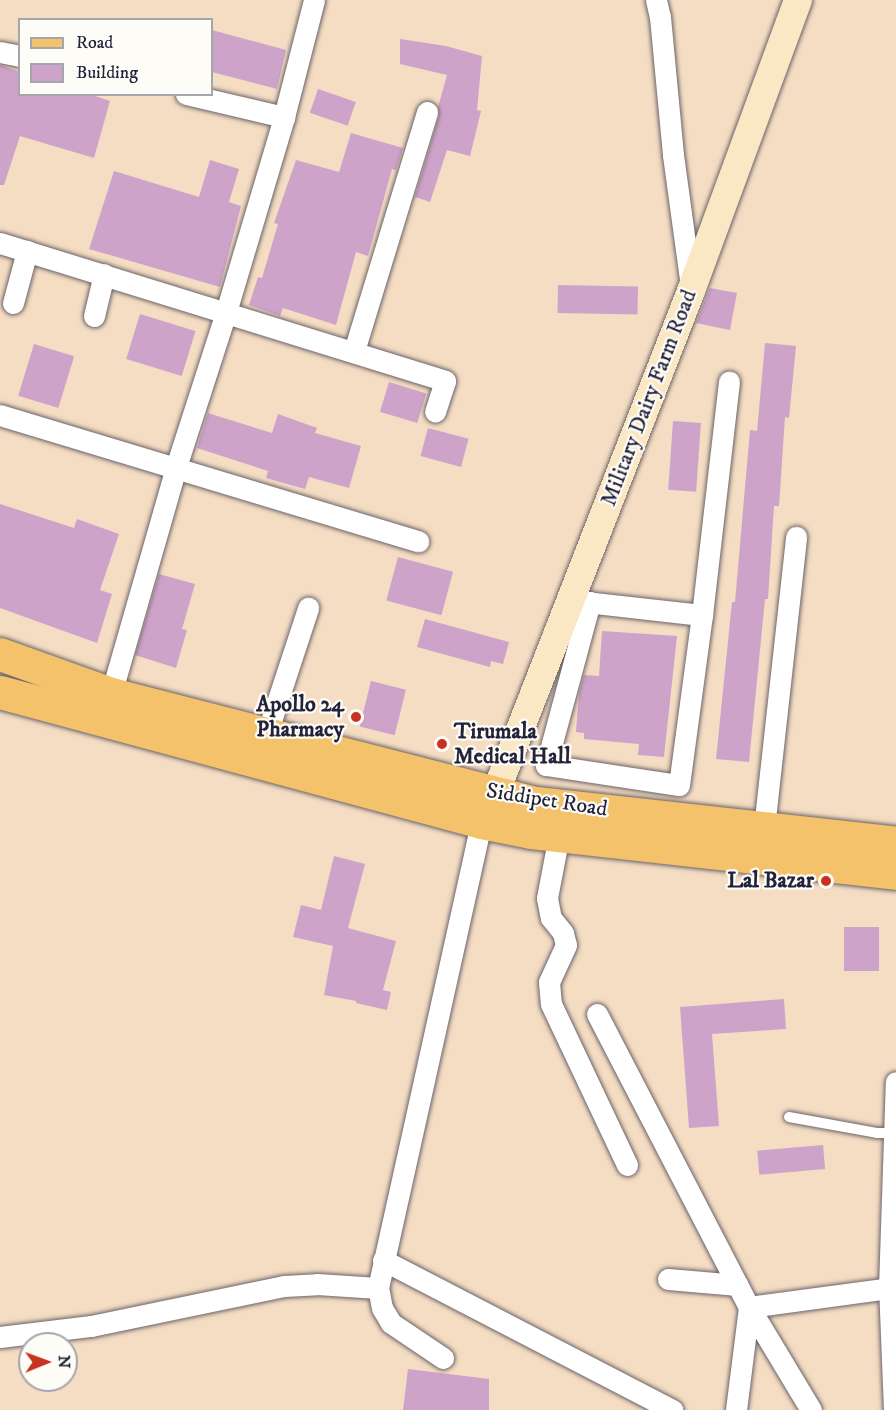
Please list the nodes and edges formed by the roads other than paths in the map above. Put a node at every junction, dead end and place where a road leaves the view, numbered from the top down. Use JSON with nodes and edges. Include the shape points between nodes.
{"nodes":[{"id":1,"x":314,"y":0,"type":"edge"},
{"id":2,"x":656,"y":0,"type":"edge"},
{"id":3,"x":798,"y":0,"type":"edge"},
{"id":4,"x":0,"y":52,"type":"edge"},
{"id":5,"x":18,"y":56,"type":"edge"},
{"id":6,"x":195,"y":96,"type":"edge"},
{"id":7,"x":427,"y":112,"type":"dead end"},
{"id":8,"x":284,"y":117,"type":"junction"},
{"id":9,"x":0,"y":243,"type":"edge"},
{"id":10,"x":27,"y":251,"type":"junction"},
{"id":11,"x":104,"y":274,"type":"junction"},
{"id":12,"x":691,"y":291,"type":"junction"},
{"id":13,"x":13,"y":303,"type":"dead end"},
{"id":14,"x":226,"y":312,"type":"junction"},
{"id":15,"x":94,"y":316,"type":"dead end"},
{"id":16,"x":354,"y":351,"type":"junction"},
{"id":17,"x":729,"y":382,"type":"dead end"},
{"id":18,"x":435,"y":411,"type":"dead end"},
{"id":19,"x":0,"y":415,"type":"edge"},
{"id":20,"x":176,"y":466,"type":"junction"},
{"id":21,"x":796,"y":537,"type":"dead end"},
{"id":22,"x":418,"y":540,"type":"dead end"},
{"id":23,"x":580,"y":601,"type":"junction"},
{"id":24,"x":308,"y":608,"type":"dead end"},
{"id":25,"x":702,"y":615,"type":"junction"},
{"id":26,"x":0,"y":654,"type":"edge"},
{"id":27,"x":0,"y":692,"type":"edge"},
{"id":28,"x":111,"y":694,"type":"junction"},
{"id":29,"x":267,"y":733,"type":"junction"},
{"id":30,"x":488,"y":808,"type":"junction"},
{"id":31,"x":764,"y":828,"type":"junction"},
{"id":32,"x":559,"y":835,"type":"junction"},
{"id":33,"x":896,"y":843,"type":"edge"},
{"id":34,"x":896,"y":873,"type":"edge"},
{"id":35,"x":597,"y":1014,"type":"dead end"},
{"id":36,"x":896,"y":1082,"type":"edge"},
{"id":37,"x":789,"y":1117,"type":"dead end"},
{"id":38,"x":894,"y":1133,"type":"junction"},
{"id":39,"x":627,"y":1165,"type":"dead end"},
{"id":40,"x":383,"y":1260,"type":"junction"},
{"id":41,"x":668,"y":1279,"type":"dead end"},
{"id":42,"x":738,"y":1285,"type":"junction"},
{"id":43,"x":378,"y":1288,"type":"junction"},
{"id":44,"x":889,"y":1288,"type":"junction"},
{"id":45,"x":749,"y":1307,"type":"junction"},
{"id":46,"x":0,"y":1337,"type":"edge"},
{"id":47,"x":443,"y":1358,"type":"dead end"},
{"id":48,"x":672,"y":1410,"type":"edge"},
{"id":49,"x":736,"y":1410,"type":"edge"},
{"id":50,"x":811,"y":1410,"type":"edge"},
{"id":51,"x":894,"y":1410,"type":"edge"}],
"edges":[{"from":1,"to":8,"type":"street"},
{"from":2,"to":12,"type":"street"},
{"from":3,"to":12,"type":"main road","name":"Military Dairy Farm Road"},
{"from":4,"to":5,"type":"street"},
{"from":6,"to":8,"type":"street"},
{"from":7,"to":16,"type":"street"},
{"from":8,"to":14,"type":"street"},
{"from":9,"to":10,"type":"street"},
{"from":10,"to":11,"type":"street"},
{"from":10,"to":13,"type":"street"},
{"from":11,"to":14,"type":"street"},
{"from":11,"to":15,"type":"street"},
{"from":12,"to":23,"type":"main road","name":"Military Dairy Farm Road"},
{"from":14,"to":16,"type":"street"},
{"from":14,"to":20,"type":"street"},
{"from":16,"to":18,"type":"street","via":[[445,381]]},
{"from":17,"to":25,"type":"street"},
{"from":19,"to":20,"type":"street"},
{"from":20,"to":22,"type":"street"},
{"from":20,"to":28,"type":"street"},
{"from":21,"to":31,"type":"street"},
{"from":23,"to":25,"type":"street"},
{"from":23,"to":25,"type":"street","via":[[546,765],[679,785]]},
{"from":23,"to":30,"type":"main road","name":"Military Dairy Farm Road"},
{"from":24,"to":29,"type":"street"},
{"from":26,"to":28,"type":"main road","name":"Siddipet Road"},
{"from":27,"to":30,"type":"main road","name":"Siddipet Road"},
{"from":28,"to":29,"type":"main road","name":"Siddipet Road"},
{"from":29,"to":30,"type":"main road","name":"Siddipet Road"},
{"from":30,"to":31,"type":"main road","name":"Siddipet Road","via":[[536,803]]},
{"from":30,"to":32,"type":"main road","name":"Siddipet Road"},
{"from":30,"to":40,"type":"street"},
{"from":31,"to":33,"type":"main road","name":"Siddipet Road"},
{"from":32,"to":34,"type":"main road","name":"Siddipet Road"},
{"from":32,"to":39,"type":"street","via":[[547,898],[551,918],[563,933],[566,945],[549,982],[551,1004]]},
{"from":35,"to":42,"type":"street"},
{"from":36,"to":38,"type":"street"},
{"from":37,"to":38,"type":"lane","via":[[877,1134]]},
{"from":38,"to":44,"type":"street"},
{"from":40,"to":43,"type":"street"},
{"from":40,"to":48,"type":"street"},
{"from":41,"to":42,"type":"street"},
{"from":42,"to":45,"type":"street"},
{"from":43,"to":46,"type":"street","via":[[284,1286],[91,1326]]},
{"from":43,"to":47,"type":"street","via":[[382,1308],[391,1323]]},
{"from":44,"to":45,"type":"street"},
{"from":44,"to":51,"type":"street"},
{"from":45,"to":49,"type":"street"},
{"from":45,"to":50,"type":"street"}]}
